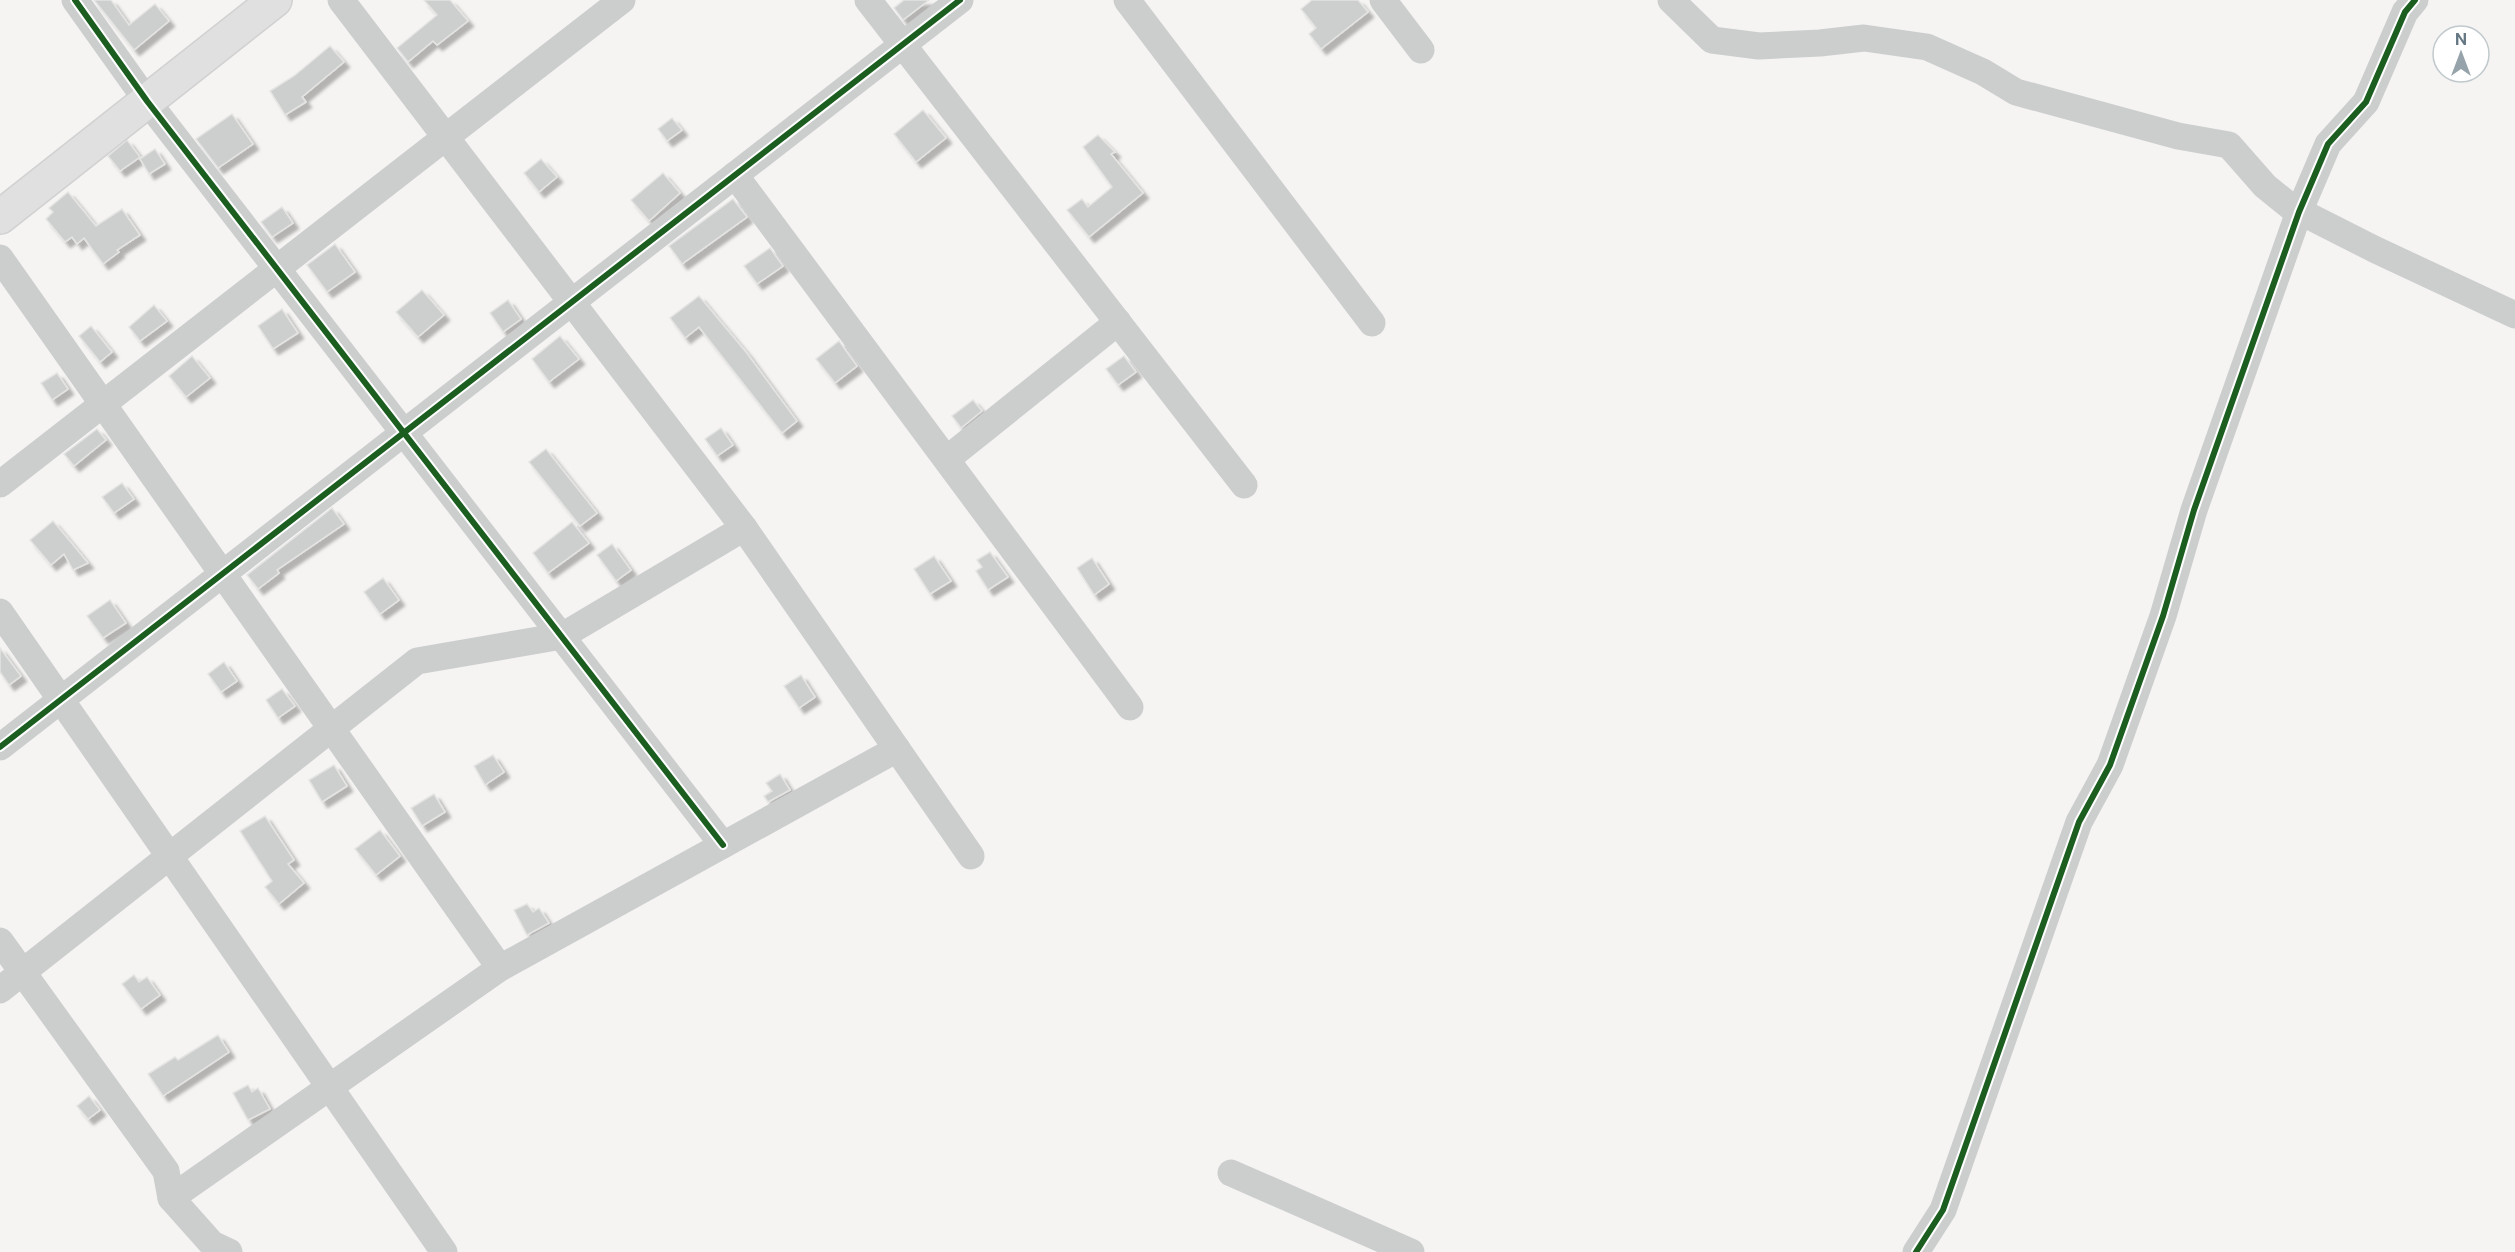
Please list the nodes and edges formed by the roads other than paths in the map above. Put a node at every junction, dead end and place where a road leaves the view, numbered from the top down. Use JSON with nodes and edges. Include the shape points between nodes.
{"nodes":[{"id":1,"x":75,"y":0,"type":"edge"},
{"id":2,"x":275,"y":0,"type":"edge"},
{"id":3,"x":341,"y":0,"type":"edge"},
{"id":4,"x":622,"y":0,"type":"edge"},
{"id":5,"x":868,"y":0,"type":"edge"},
{"id":6,"x":960,"y":0,"type":"edge"},
{"id":7,"x":1127,"y":0,"type":"edge"},
{"id":8,"x":1383,"y":0,"type":"edge"},
{"id":9,"x":1671,"y":0,"type":"edge"},
{"id":10,"x":2415,"y":0,"type":"edge"},
{"id":11,"x":902,"y":45,"type":"junction"},
{"id":12,"x":1421,"y":50,"type":"dead end"},
{"id":13,"x":147,"y":101,"type":"junction"},
{"id":14,"x":446,"y":137,"type":"junction"},
{"id":15,"x":735,"y":175,"type":"junction"},
{"id":16,"x":2299,"y":212,"type":"junction"},
{"id":17,"x":0,"y":217,"type":"edge"},
{"id":18,"x":0,"y":258,"type":"edge"},
{"id":19,"x":277,"y":269,"type":"junction"},
{"id":20,"x":572,"y":303,"type":"junction"},
{"id":21,"x":2515,"y":315,"type":"edge"},
{"id":22,"x":1118,"y":322,"type":"junction"},
{"id":23,"x":1372,"y":323,"type":"dead end"},
{"id":24,"x":104,"y":403,"type":"junction"},
{"id":25,"x":404,"y":433,"type":"junction"},
{"id":26,"x":947,"y":459,"type":"junction"},
{"id":27,"x":0,"y":484,"type":"edge"},
{"id":28,"x":1244,"y":484,"type":"dead end"},
{"id":29,"x":744,"y":528,"type":"junction"},
{"id":30,"x":223,"y":574,"type":"junction"},
{"id":31,"x":0,"y":612,"type":"edge"},
{"id":32,"x":562,"y":636,"type":"junction"},
{"id":33,"x":61,"y":700,"type":"junction"},
{"id":34,"x":1130,"y":707,"type":"dead end"},
{"id":35,"x":332,"y":728,"type":"junction"},
{"id":36,"x":0,"y":747,"type":"edge"},
{"id":37,"x":897,"y":749,"type":"junction"},
{"id":38,"x":723,"y":845,"type":"junction"},
{"id":39,"x":170,"y":856,"type":"junction"},
{"id":40,"x":971,"y":856,"type":"dead end"},
{"id":41,"x":0,"y":941,"type":"edge"},
{"id":42,"x":500,"y":968,"type":"junction"},
{"id":43,"x":23,"y":973,"type":"junction"},
{"id":44,"x":0,"y":990,"type":"edge"},
{"id":45,"x":330,"y":1087,"type":"junction"},
{"id":46,"x":1231,"y":1173,"type":"dead end"},
{"id":47,"x":171,"y":1198,"type":"junction"},
{"id":48,"x":1405,"y":1251,"type":"edge"},
{"id":49,"x":229,"y":1252,"type":"edge"},
{"id":50,"x":444,"y":1252,"type":"edge"},
{"id":51,"x":1916,"y":1252,"type":"edge"}],
"edges":[{"from":1,"to":13,"type":"street"},
{"from":2,"to":13,"type":"main road"},
{"from":3,"to":14,"type":"street"},
{"from":4,"to":14,"type":"street"},
{"from":5,"to":11,"type":"street"},
{"from":6,"to":11,"type":"street"},
{"from":7,"to":23,"type":"street"},
{"from":8,"to":12,"type":"street"},
{"from":9,"to":16,"type":"street","via":[[1712,40],[1759,46],[1864,38],[1927,47],[2016,92],[2178,136],[2229,145],[2265,186]]},
{"from":10,"to":16,"type":"street","via":[[2405,12],[2366,102],[2328,144]]},
{"from":11,"to":15,"type":"street"},
{"from":11,"to":22,"type":"street"},
{"from":13,"to":17,"type":"main road"},
{"from":13,"to":19,"type":"street"},
{"from":14,"to":19,"type":"street"},
{"from":14,"to":20,"type":"street"},
{"from":15,"to":20,"type":"street"},
{"from":15,"to":26,"type":"street"},
{"from":16,"to":21,"type":"street"},
{"from":16,"to":51,"type":"street","via":[[2110,765],[2079,822],[1943,1210]]},
{"from":18,"to":24,"type":"street"},
{"from":19,"to":24,"type":"street"},
{"from":19,"to":25,"type":"street"},
{"from":20,"to":25,"type":"street"},
{"from":20,"to":29,"type":"street"},
{"from":22,"to":26,"type":"street"},
{"from":22,"to":28,"type":"street"},
{"from":24,"to":27,"type":"street"},
{"from":24,"to":30,"type":"street"},
{"from":25,"to":30,"type":"street"},
{"from":25,"to":32,"type":"street"},
{"from":26,"to":34,"type":"street"},
{"from":29,"to":32,"type":"street"},
{"from":29,"to":37,"type":"street"},
{"from":30,"to":33,"type":"street"},
{"from":30,"to":35,"type":"street"},
{"from":31,"to":33,"type":"street"},
{"from":32,"to":35,"type":"street","via":[[417,661]]},
{"from":32,"to":38,"type":"street"},
{"from":33,"to":36,"type":"street"},
{"from":33,"to":39,"type":"street"},
{"from":35,"to":39,"type":"street"},
{"from":35,"to":42,"type":"street"},
{"from":37,"to":38,"type":"street"},
{"from":37,"to":40,"type":"street"},
{"from":38,"to":42,"type":"street"},
{"from":39,"to":43,"type":"street"},
{"from":39,"to":45,"type":"street"},
{"from":41,"to":43,"type":"street"},
{"from":42,"to":45,"type":"street"},
{"from":43,"to":44,"type":"street"},
{"from":43,"to":47,"type":"street","via":[[166,1171]]},
{"from":45,"to":47,"type":"street"},
{"from":45,"to":50,"type":"street"},
{"from":46,"to":48,"type":"street"},
{"from":47,"to":49,"type":"street","via":[[212,1244]]}]}
